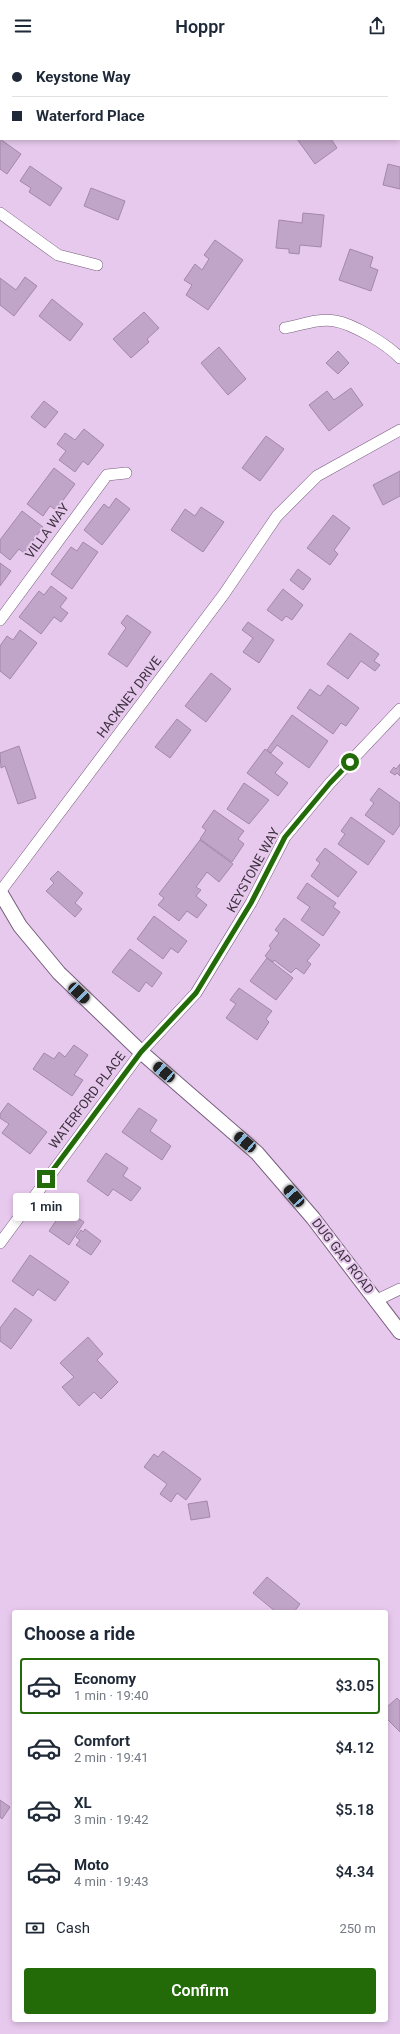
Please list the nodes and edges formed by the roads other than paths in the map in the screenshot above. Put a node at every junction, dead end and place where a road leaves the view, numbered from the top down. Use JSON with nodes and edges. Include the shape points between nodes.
{"nodes":[{"id":1,"x":0,"y":213,"type":"edge"},
{"id":2,"x":97,"y":265,"type":"dead end"},
{"id":3,"x":285,"y":328,"type":"dead end"},
{"id":4,"x":400,"y":358,"type":"edge"},
{"id":5,"x":400,"y":430,"type":"edge"},
{"id":6,"x":126,"y":473,"type":"dead end"},
{"id":7,"x":0,"y":620,"type":"edge"},
{"id":8,"x":400,"y":709,"type":"edge"},
{"id":9,"x":0,"y":892,"type":"edge"},
{"id":10,"x":141,"y":1052,"type":"junction"},
{"id":11,"x":0,"y":1243,"type":"edge"},
{"id":12,"x":400,"y":1289,"type":"edge"},
{"id":13,"x":377,"y":1300,"type":"junction"},
{"id":14,"x":400,"y":1332,"type":"edge"}],
"edges":[{"from":1,"to":2,"type":"street","via":[[58,255]]},
{"from":3,"to":4,"type":"street","via":[[320,321],[335,321],[366,335],[392,350]]},
{"from":5,"to":9,"type":"street","name":"HACKNEY DRIVE","via":[[317,476],[277,516],[224,594]]},
{"from":6,"to":7,"type":"street","name":"VILLA WAY","via":[[107,475]]},
{"from":8,"to":10,"type":"street","name":"KEYSTONE WAY","via":[[330,783],[285,837],[251,903],[200,987]]},
{"from":9,"to":10,"type":"street","name":"DUG GAP ROAD","via":[[20,926],[59,973]]},
{"from":10,"to":11,"type":"street","name":"WATERFORD PLACE"},
{"from":10,"to":13,"type":"street","name":"DUG GAP ROAD","via":[[257,1152]]},
{"from":12,"to":13,"type":"street"},
{"from":13,"to":14,"type":"street","name":"DUG GAP ROAD"}]}
